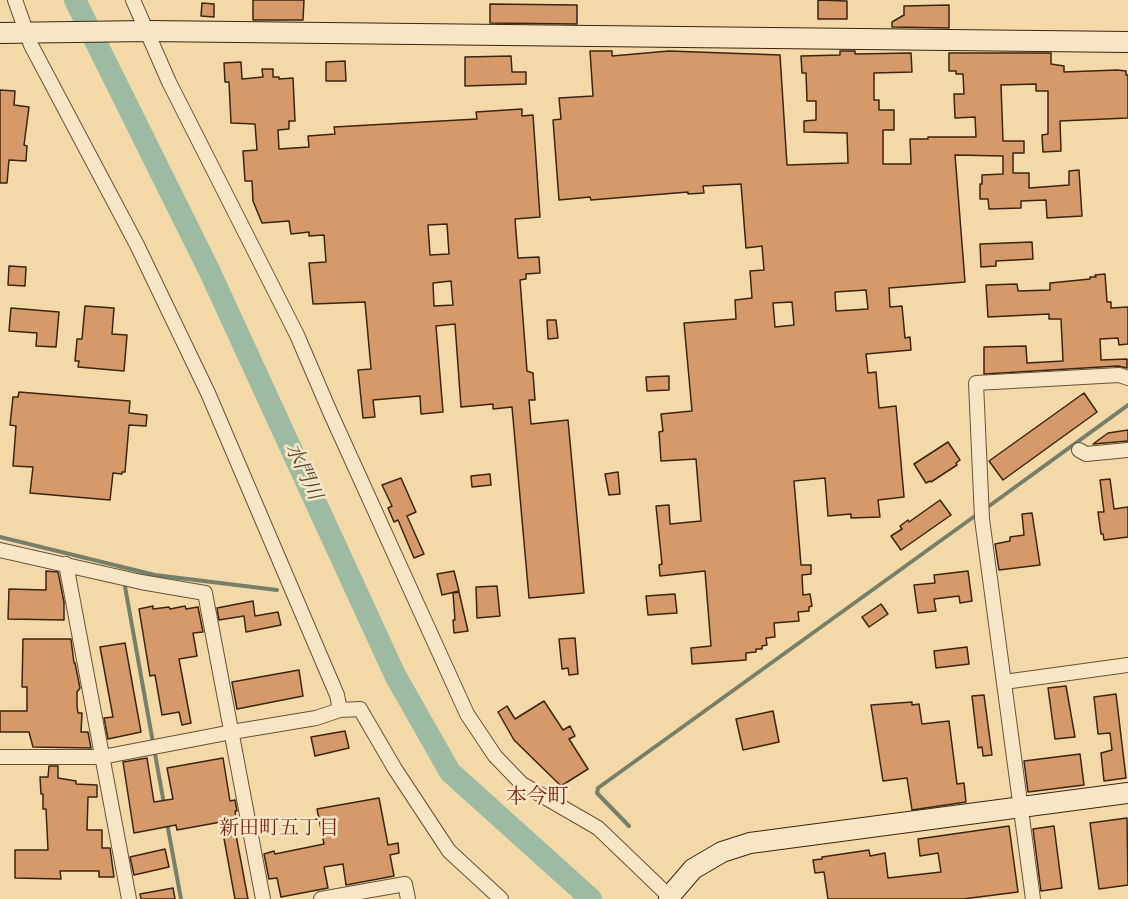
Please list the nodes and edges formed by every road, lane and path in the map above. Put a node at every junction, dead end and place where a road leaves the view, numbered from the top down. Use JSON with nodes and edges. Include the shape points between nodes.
{"nodes":[{"id":1,"x":15,"y":0,"type":"edge"},
{"id":2,"x":133,"y":0,"type":"edge"},
{"id":3,"x":142,"y":31,"type":"junction"},
{"id":4,"x":31,"y":32,"type":"junction"},
{"id":5,"x":0,"y":33,"type":"edge"},
{"id":6,"x":1128,"y":42,"type":"edge"},
{"id":7,"x":1128,"y":378,"type":"edge"},
{"id":8,"x":1079,"y":450,"type":"dead end"},
{"id":9,"x":1128,"y":450,"type":"edge"},
{"id":10,"x":0,"y":550,"type":"edge"},
{"id":11,"x":66,"y":564,"type":"junction"},
{"id":12,"x":1128,"y":665,"type":"edge"},
{"id":13,"x":1004,"y":682,"type":"junction"},
{"id":14,"x":340,"y":710,"type":"junction"},
{"id":15,"x":232,"y":732,"type":"junction"},
{"id":16,"x":0,"y":757,"type":"edge"},
{"id":17,"x":102,"y":757,"type":"junction"},
{"id":18,"x":1128,"y":793,"type":"edge"},
{"id":19,"x":1021,"y":807,"type":"junction"},
{"id":20,"x":669,"y":898,"type":"edge"},
{"id":21,"x":129,"y":899,"type":"edge"},
{"id":22,"x":263,"y":899,"type":"edge"},
{"id":23,"x":321,"y":899,"type":"edge"},
{"id":24,"x":408,"y":899,"type":"edge"},
{"id":25,"x":501,"y":899,"type":"edge"},
{"id":26,"x":1033,"y":899,"type":"edge"}],
"edges":[{"from":1,"to":4,"type":"street"},
{"from":2,"to":3,"type":"street"},
{"from":3,"to":4,"type":"street"},
{"from":3,"to":6,"type":"street"},
{"from":3,"to":20,"type":"street","via":[[297,335],[467,714],[495,756],[522,784],[598,828]]},
{"from":4,"to":5,"type":"street"},
{"from":4,"to":14,"type":"street","via":[[208,393]]},
{"from":7,"to":13,"type":"street","via":[[1119,375],[976,383],[982,519]]},
{"from":8,"to":9,"type":"street","via":[[1086,454]]},
{"from":10,"to":11,"type":"street"},
{"from":11,"to":15,"type":"street","via":[[204,593]]},
{"from":11,"to":17,"type":"street"},
{"from":12,"to":13,"type":"street"},
{"from":13,"to":19,"type":"street"},
{"from":14,"to":15,"type":"street","via":[[316,718]]},
{"from":14,"to":25,"type":"street","via":[[360,709],[449,851]]},
{"from":15,"to":17,"type":"street"},
{"from":15,"to":22,"type":"street"},
{"from":16,"to":17,"type":"street"},
{"from":17,"to":21,"type":"street"},
{"from":18,"to":19,"type":"street"},
{"from":19,"to":20,"type":"street","via":[[750,843],[722,852],[693,869]]},
{"from":19,"to":26,"type":"street"},
{"from":23,"to":24,"type":"street","via":[[405,884]]}]}
